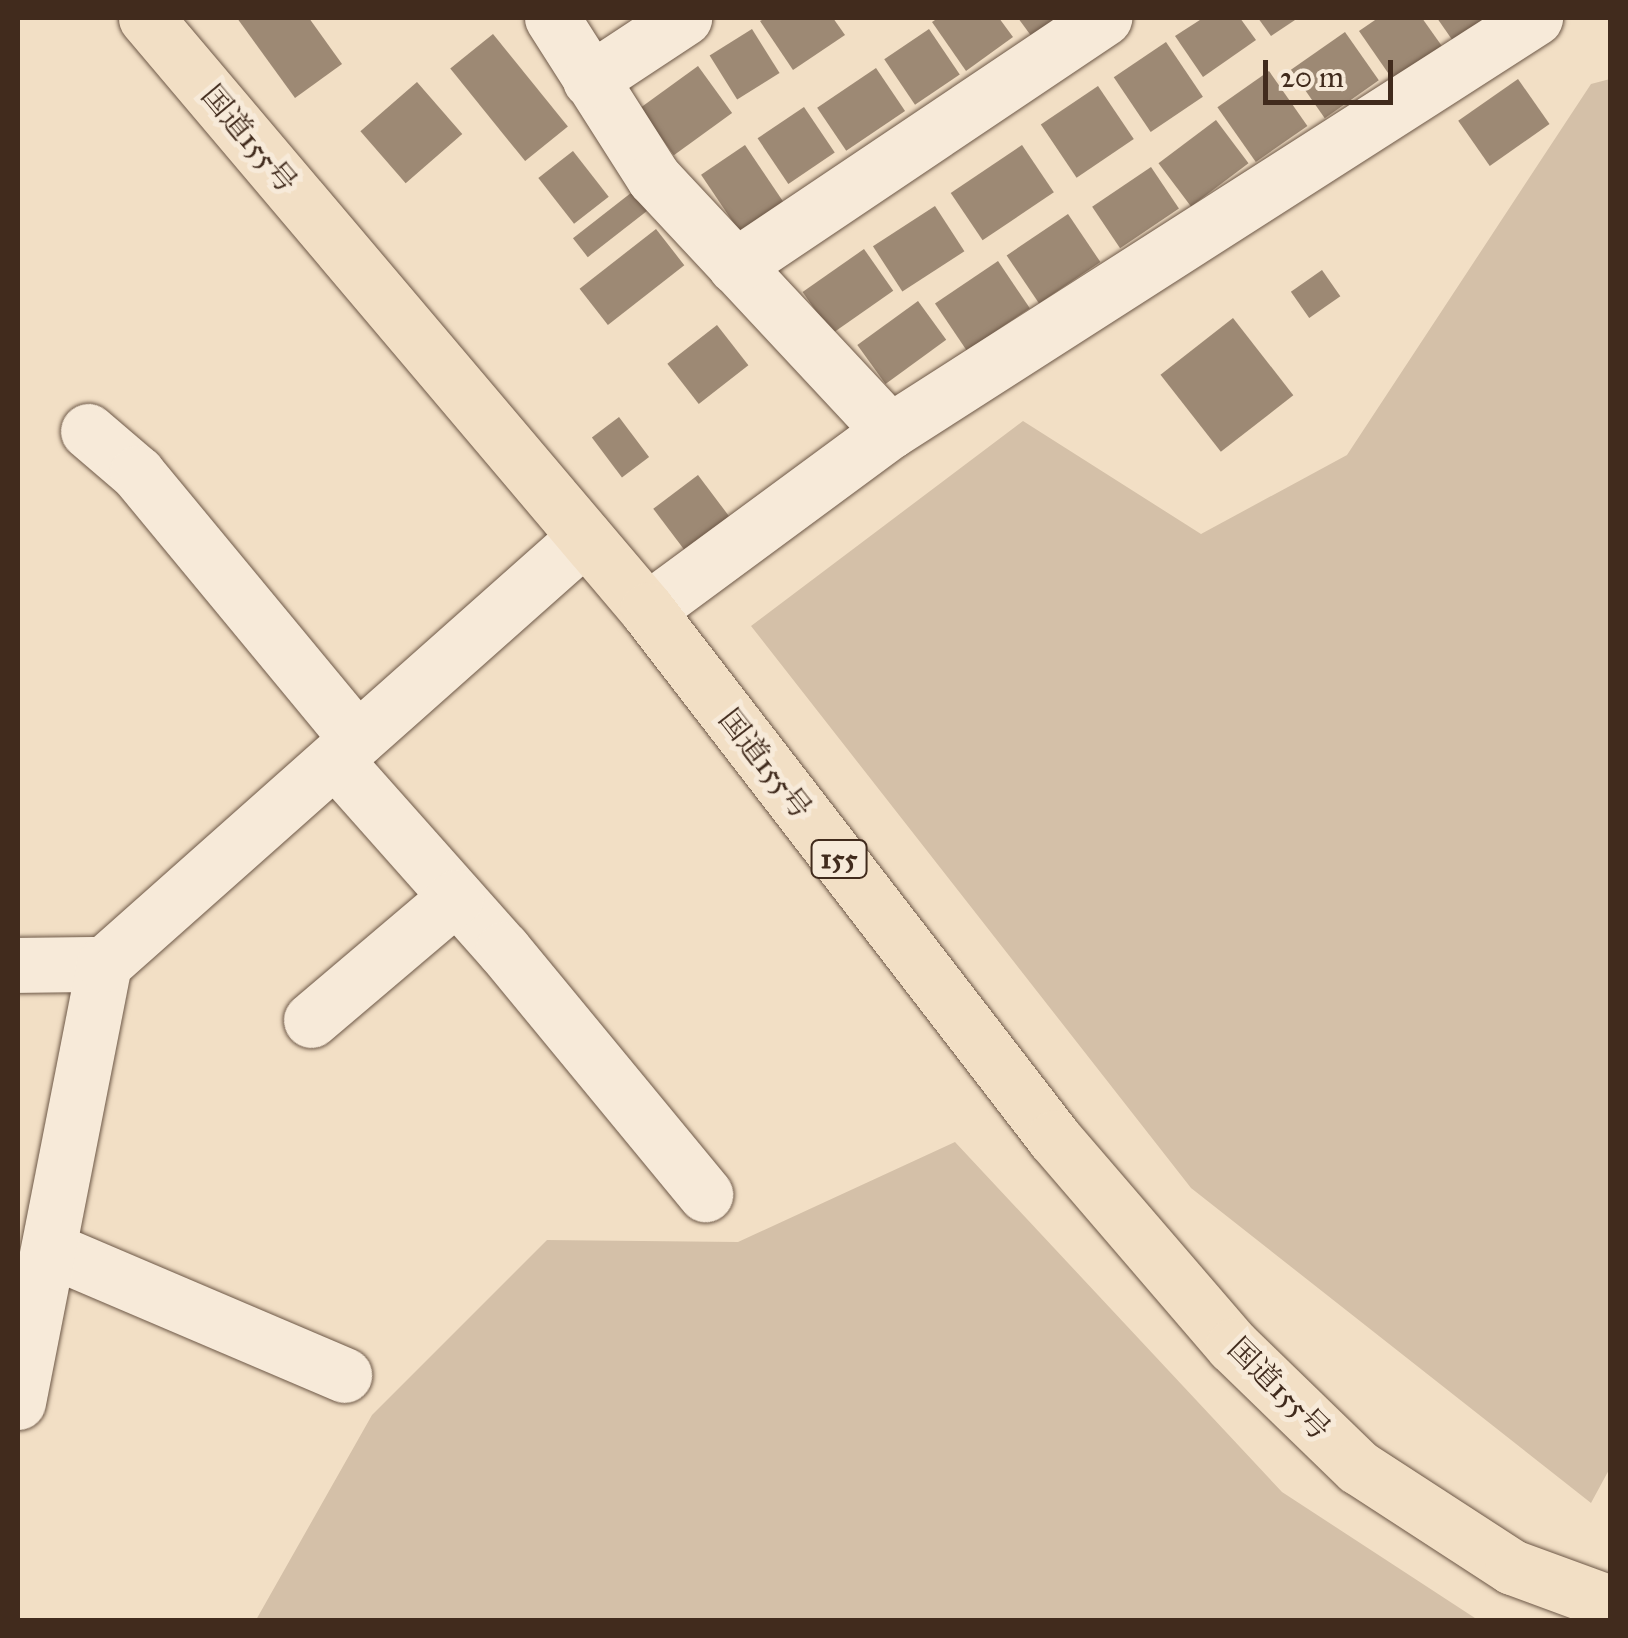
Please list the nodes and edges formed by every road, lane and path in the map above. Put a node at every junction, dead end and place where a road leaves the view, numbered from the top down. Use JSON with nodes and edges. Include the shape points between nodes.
{"nodes":[{"id":1,"x":146,"y":18,"type":"edge"},
{"id":2,"x":552,"y":18,"type":"edge"},
{"id":3,"x":684,"y":18,"type":"edge"},
{"id":4,"x":1104,"y":18,"type":"edge"},
{"id":5,"x":1535,"y":18,"type":"edge"},
{"id":6,"x":590,"y":80,"type":"junction"},
{"id":7,"x":735,"y":266,"type":"junction"},
{"id":8,"x":88,"y":431,"type":"dead end"},
{"id":9,"x":890,"y":431,"type":"junction"},
{"id":10,"x":585,"y":537,"type":"junction"},
{"id":11,"x":646,"y":610,"type":"junction"},
{"id":12,"x":346,"y":750,"type":"junction"},
{"id":13,"x":456,"y":897,"type":"junction"},
{"id":14,"x":104,"y":964,"type":"junction"},
{"id":15,"x":18,"y":965,"type":"edge"},
{"id":16,"x":310,"y":1020,"type":"dead end"},
{"id":17,"x":705,"y":1194,"type":"dead end"},
{"id":18,"x":49,"y":1248,"type":"junction"},
{"id":19,"x":344,"y":1375,"type":"dead end"},
{"id":20,"x":18,"y":1402,"type":"edge"},
{"id":21,"x":1610,"y":1603,"type":"edge"}],
"edges":[{"from":1,"to":10,"type":"highway","name":"国道155号","number":"155"},
{"from":2,"to":6,"type":"street"},
{"from":3,"to":6,"type":"street"},
{"from":4,"to":7,"type":"street"},
{"from":5,"to":9,"type":"street"},
{"from":6,"to":7,"type":"street","via":[[654,178]]},
{"from":7,"to":9,"type":"street"},
{"from":8,"to":12,"type":"street","via":[[137,473]]},
{"from":9,"to":11,"type":"street"},
{"from":10,"to":11,"type":"highway","name":"国道155号","number":"155"},
{"from":10,"to":12,"type":"street"},
{"from":11,"to":21,"type":"highway","name":"国道155号","number":"155","via":[[1054,1138],[1233,1346],[1358,1467],[1512,1566]]},
{"from":12,"to":13,"type":"street"},
{"from":12,"to":14,"type":"street"},
{"from":13,"to":16,"type":"street"},
{"from":13,"to":17,"type":"street"},
{"from":14,"to":15,"type":"street"},
{"from":14,"to":18,"type":"street"},
{"from":18,"to":19,"type":"street"},
{"from":18,"to":20,"type":"street"}]}
